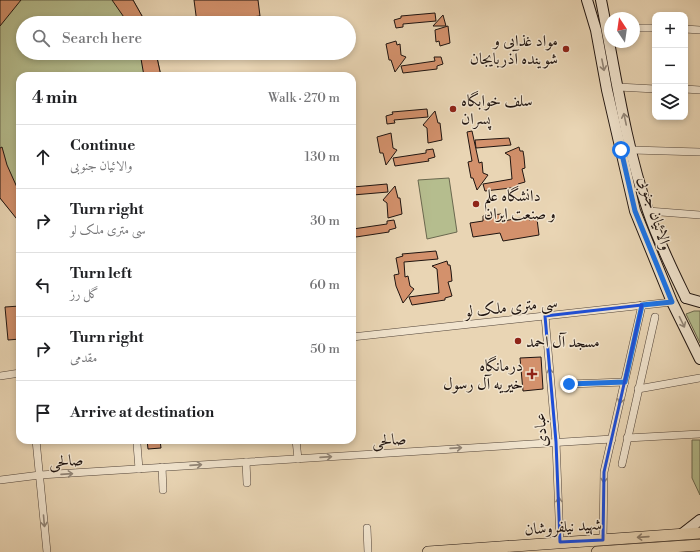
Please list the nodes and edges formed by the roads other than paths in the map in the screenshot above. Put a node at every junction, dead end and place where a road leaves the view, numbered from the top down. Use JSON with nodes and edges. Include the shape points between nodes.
{"nodes":[{"id":1,"x":587,"y":0,"type":"edge"},
{"id":2,"x":601,"y":0,"type":"edge"},
{"id":3,"x":604,"y":12,"type":"edge"},
{"id":4,"x":640,"y":28,"type":"edge"},
{"id":5,"x":652,"y":28,"type":"edge"},
{"id":6,"x":688,"y":29,"type":"edge"},
{"id":7,"x":700,"y":30,"type":"edge"},
{"id":8,"x":612,"y":48,"type":"edge"},
{"id":9,"x":618,"y":87,"type":"junction"},
{"id":10,"x":652,"y":88,"type":"edge"},
{"id":11,"x":688,"y":90,"type":"edge"},
{"id":12,"x":700,"y":90,"type":"edge"},
{"id":13,"x":632,"y":150,"type":"junction"},
{"id":14,"x":700,"y":152,"type":"edge"},
{"id":15,"x":635,"y":211,"type":"junction"},
{"id":16,"x":648,"y":211,"type":"junction"},
{"id":17,"x":700,"y":215,"type":"edge"},
{"id":18,"x":700,"y":297,"type":"edge"},
{"id":19,"x":686,"y":298,"type":"junction"},
{"id":20,"x":672,"y":302,"type":"junction"},
{"id":21,"x":700,"y":302,"type":"edge"},
{"id":22,"x":642,"y":305,"type":"junction"},
{"id":23,"x":545,"y":316,"type":"junction"},
{"id":24,"x":655,"y":317,"type":"dead end"},
{"id":25,"x":356,"y":337,"type":"edge"},
{"id":26,"x":699,"y":353,"type":"edge"},
{"id":27,"x":16,"y":374,"type":"edge"},
{"id":28,"x":0,"y":376,"type":"edge"},
{"id":29,"x":700,"y":378,"type":"edge"},
{"id":30,"x":625,"y":382,"type":"junction"},
{"id":31,"x":569,"y":384,"type":"dead end"},
{"id":32,"x":638,"y":389,"type":"junction"},
{"id":33,"x":700,"y":434,"type":"edge"},
{"id":34,"x":627,"y":438,"type":"junction"},
{"id":35,"x":612,"y":439,"type":"junction"},
{"id":36,"x":556,"y":442,"type":"junction"},
{"id":37,"x":36,"y":444,"type":"edge"},
{"id":38,"x":137,"y":444,"type":"dead end"},
{"id":39,"x":296,"y":444,"type":"edge"},
{"id":40,"x":298,"y":459,"type":"junction"},
{"id":41,"x":246,"y":462,"type":"junction"},
{"id":42,"x":622,"y":464,"type":"dead end"},
{"id":43,"x":162,"y":467,"type":"junction"},
{"id":44,"x":139,"y":469,"type":"junction"},
{"id":45,"x":40,"y":476,"type":"junction"},
{"id":46,"x":0,"y":480,"type":"edge"},
{"id":47,"x":247,"y":484,"type":"dead end"},
{"id":48,"x":163,"y":490,"type":"dead end"},
{"id":49,"x":700,"y":520,"type":"edge"},
{"id":50,"x":367,"y":528,"type":"dead end"},
{"id":51,"x":700,"y":533,"type":"edge"},
{"id":52,"x":682,"y":534,"type":"junction"},
{"id":53,"x":603,"y":540,"type":"junction"},
{"id":54,"x":700,"y":545,"type":"edge"},
{"id":55,"x":561,"y":547,"type":"edge"},
{"id":56,"x":47,"y":552,"type":"edge"},
{"id":57,"x":368,"y":552,"type":"edge"},
{"id":58,"x":428,"y":552,"type":"edge"},
{"id":59,"x":603,"y":552,"type":"edge"}],
"edges":[{"from":1,"to":15,"type":"main road","name":"والائیان جنوبی","one_way":true,"via":[[596,30]]},
{"from":2,"to":3,"type":"main road","name":"والائیان جنوبی"},
{"from":4,"to":5,"type":"street"},
{"from":6,"to":7,"type":"street"},
{"from":8,"to":9,"type":"main road","name":"والائیان جنوبی"},
{"from":9,"to":10,"type":"street"},
{"from":13,"to":9,"type":"main road","name":"والائیان جنوبی","one_way":true},
{"from":11,"to":12,"type":"street"},
{"from":13,"to":14,"type":"street"},
{"from":13,"to":16,"type":"main road","name":"والائیان جنوبی"},
{"from":15,"to":16,"type":"main road"},
{"from":15,"to":20,"type":"main road","name":"والائیان جنوبی"},
{"from":16,"to":17,"type":"street"},
{"from":16,"to":19,"type":"main road","name":"والائیان جنوبی"},
{"from":18,"to":19,"type":"main road"},
{"from":19,"to":21,"type":"main road"},
{"from":20,"to":22,"type":"street","name":"سی متری ملک لو"},
{"from":20,"to":26,"type":"main road","name":"والائیان جنوبی","one_way":true},
{"from":22,"to":23,"type":"street","name":"سی متری ملک لو"},
{"from":22,"to":30,"type":"street"},
{"from":23,"to":25,"type":"street","name":"سی متری ملک لو"},
{"from":36,"to":23,"type":"street","name":"عبادی","one_way":true},
{"from":24,"to":32,"type":"street"},
{"from":27,"to":28,"type":"street"},
{"from":29,"to":32,"type":"street"},
{"from":30,"to":31,"type":"street"},
{"from":30,"to":35,"type":"street","one_way":true},
{"from":32,"to":34,"type":"street"},
{"from":33,"to":34,"type":"street"},
{"from":34,"to":42,"type":"street"},
{"from":35,"to":36,"type":"street","name":"صالحی"},
{"from":35,"to":53,"type":"street","one_way":true,"via":[[604,472]]},
{"from":40,"to":36,"type":"street","name":"صالحی","one_way":true},
{"from":55,"to":36,"type":"street","name":"عبادی","one_way":true},
{"from":37,"to":45,"type":"street"},
{"from":38,"to":44,"type":"street"},
{"from":39,"to":40,"type":"street"},
{"from":40,"to":41,"type":"street","name":"صالحی"},
{"from":43,"to":41,"type":"street","name":"صالحی","one_way":true},
{"from":41,"to":47,"type":"street"},
{"from":43,"to":44,"type":"street","name":"صالحی"},
{"from":43,"to":48,"type":"street"},
{"from":45,"to":44,"type":"street","name":"صالحی","one_way":true},
{"from":45,"to":46,"type":"street","name":"صالحی"},
{"from":45,"to":56,"type":"street","one_way":true},
{"from":49,"to":52,"type":"main road"},
{"from":50,"to":57,"type":"street"},
{"from":51,"to":52,"type":"main road","name":"شهید نیلفروشان"},
{"from":52,"to":53,"type":"main road","name":"شهید نیلفروشان","one_way":true},
{"from":53,"to":55,"type":"main road","name":"شهید نیلفروشان"},
{"from":54,"to":59,"type":"main road","name":"شهید نیلفروشان"},
{"from":55,"to":58,"type":"main road","name":"شهید نیلفروشان"}]}
